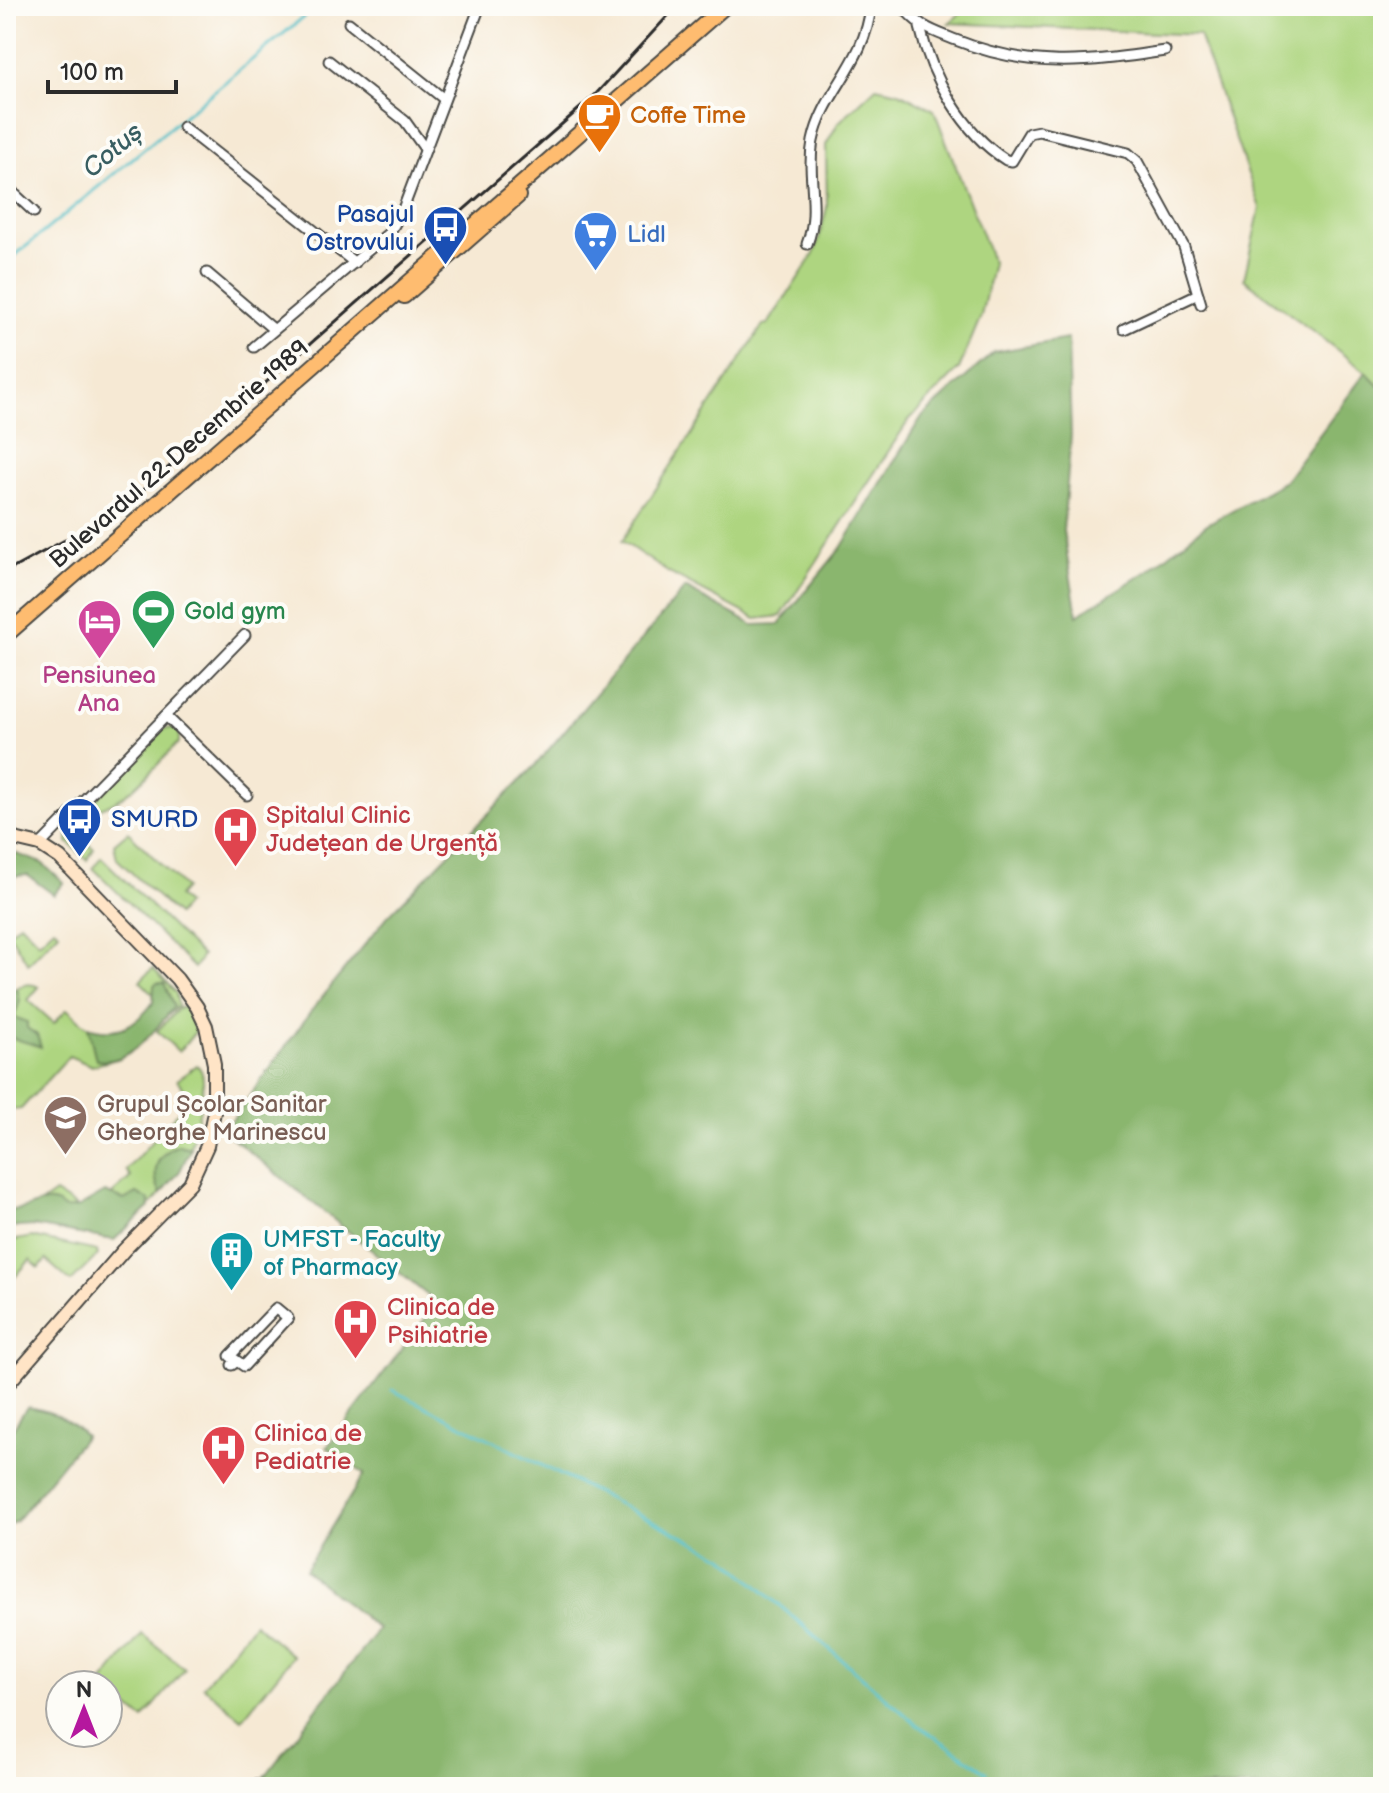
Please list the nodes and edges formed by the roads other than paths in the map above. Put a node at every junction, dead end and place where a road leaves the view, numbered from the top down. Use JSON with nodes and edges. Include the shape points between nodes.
{"nodes":[{"id":1,"x":480,"y":6,"type":"edge"},
{"id":2,"x":725,"y":6,"type":"edge"},
{"id":3,"x":871,"y":6,"type":"edge"},
{"id":4,"x":902,"y":6,"type":"edge"},
{"id":5,"x":349,"y":23,"type":"dead end"},
{"id":6,"x":920,"y":27,"type":"junction"},
{"id":7,"x":1165,"y":51,"type":"dead end"},
{"id":8,"x":329,"y":61,"type":"dead end"},
{"id":9,"x":444,"y":99,"type":"junction"},
{"id":10,"x":183,"y":127,"type":"dead end"},
{"id":11,"x":425,"y":149,"type":"junction"},
{"id":12,"x":6,"y":186,"type":"edge"},
{"id":13,"x":34,"y":212,"type":"dead end"},
{"id":14,"x":807,"y":244,"type":"dead end"},
{"id":15,"x":355,"y":263,"type":"junction"},
{"id":16,"x":207,"y":273,"type":"dead end"},
{"id":17,"x":273,"y":329,"type":"junction"},
{"id":18,"x":1124,"y":329,"type":"dead end"},
{"id":19,"x":254,"y":347,"type":"dead end"},
{"id":20,"x":6,"y":635,"type":"edge"},
{"id":21,"x":245,"y":635,"type":"dead end"},
{"id":22,"x":166,"y":716,"type":"junction"},
{"id":23,"x":247,"y":795,"type":"dead end"},
{"id":24,"x":6,"y":837,"type":"edge"},
{"id":25,"x":40,"y":845,"type":"junction"},
{"id":26,"x":235,"y":1363,"type":"joint"},
{"id":27,"x":6,"y":1386,"type":"edge"}],
"edges":[{"from":1,"to":9,"type":"street"},
{"from":2,"to":20,"type":"main road","name":"Bulevardul 22 Decembrie 1989"},
{"from":3,"to":14,"type":"street","via":[[864,44],[814,136],[815,213]]},
{"from":4,"to":6,"type":"street"},
{"from":5,"to":9,"type":"street"},
{"from":6,"to":7,"type":"street","via":[[984,52],[1067,64]]},
{"from":6,"to":18,"type":"street","via":[[946,92],[979,137],[1006,160],[1012,161],[1029,133],[1039,131],[1128,153],[1137,161],[1184,247],[1199,299]]},
{"from":8,"to":11,"type":"street","via":[[405,121]]},
{"from":9,"to":11,"type":"street"},
{"from":10,"to":15,"type":"street"},
{"from":11,"to":15,"type":"street","via":[[398,220]]},
{"from":12,"to":13,"type":"street"},
{"from":15,"to":17,"type":"street"},
{"from":16,"to":17,"type":"street"},
{"from":17,"to":19,"type":"street"},
{"from":21,"to":22,"type":"street"},
{"from":22,"to":23,"type":"street"},
{"from":22,"to":25,"type":"street"},
{"from":24,"to":25,"type":"main road"},
{"from":25,"to":27,"type":"main road","via":[[89,887],[190,996],[209,1038],[215,1097],[210,1136],[190,1183]]},
{"from":26,"to":26,"type":"street","via":[[244,1366],[288,1318],[276,1308],[230,1356]]}]}
